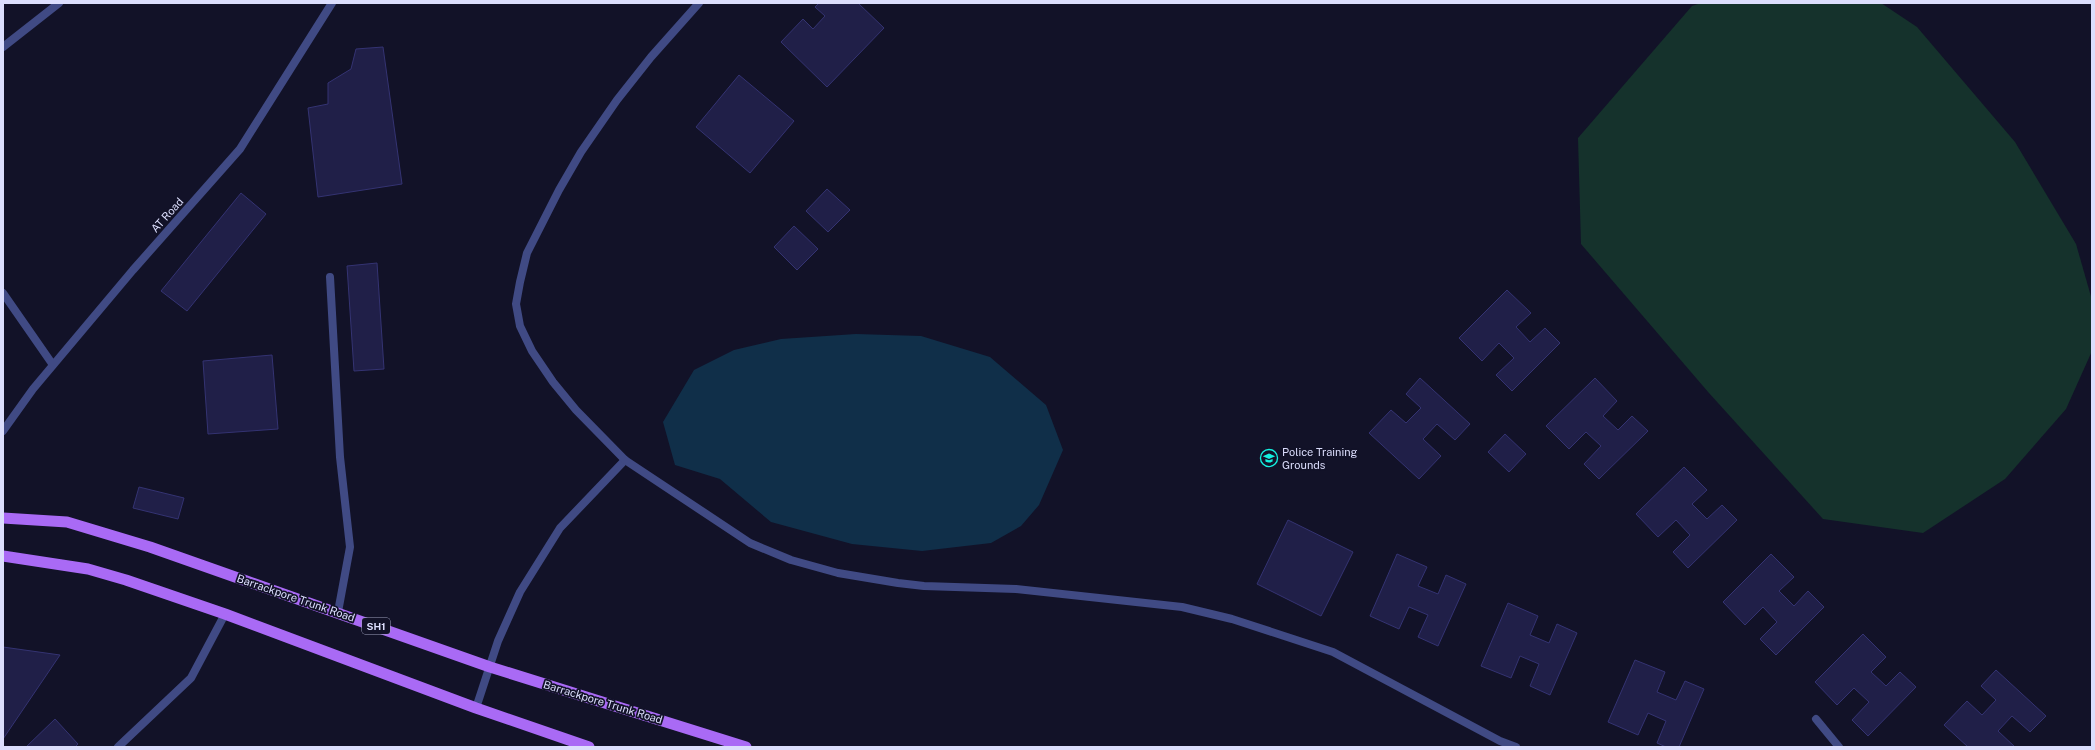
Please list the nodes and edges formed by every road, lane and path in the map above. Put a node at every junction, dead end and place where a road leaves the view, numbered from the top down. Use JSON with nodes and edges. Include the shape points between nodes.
{"nodes":[{"id":1,"x":59,"y":3,"type":"edge"},
{"id":2,"x":332,"y":3,"type":"edge"},
{"id":3,"x":699,"y":3,"type":"edge"},
{"id":4,"x":3,"y":47,"type":"edge"},
{"id":5,"x":330,"y":277,"type":"dead end"},
{"id":6,"x":3,"y":293,"type":"edge"},
{"id":7,"x":53,"y":365,"type":"junction"},
{"id":8,"x":3,"y":431,"type":"edge"},
{"id":9,"x":625,"y":460,"type":"junction"},
{"id":10,"x":3,"y":518,"type":"edge"},
{"id":11,"x":3,"y":556,"type":"edge"},
{"id":12,"x":338,"y":612,"type":"junction"},
{"id":13,"x":225,"y":614,"type":"junction"},
{"id":14,"x":490,"y":667,"type":"junction"},
{"id":15,"x":476,"y":708,"type":"junction"},
{"id":16,"x":1816,"y":719,"type":"dead end"},
{"id":17,"x":118,"y":747,"type":"edge"},
{"id":18,"x":589,"y":747,"type":"edge"},
{"id":19,"x":746,"y":747,"type":"edge"},
{"id":20,"x":1516,"y":747,"type":"edge"},
{"id":21,"x":1839,"y":747,"type":"edge"}],
"edges":[{"from":1,"to":4,"type":"street"},
{"from":2,"to":7,"type":"street","name":"AT Road","via":[[240,149]]},
{"from":3,"to":9,"type":"street","via":[[617,100],[582,152],[559,190],[527,253],[518,289],[516,304],[520,326],[532,351],[576,410]]},
{"from":5,"to":12,"type":"street","via":[[340,457],[350,547]]},
{"from":6,"to":7,"type":"street"},
{"from":7,"to":8,"type":"street","name":"AT Road"},
{"from":9,"to":14,"type":"street","via":[[560,528],[520,592],[498,641]]},
{"from":9,"to":20,"type":"street","via":[[750,543],[791,560],[838,573],[898,583],[1016,589],[1182,607],[1232,619],[1333,652],[1500,741]]},
{"from":10,"to":12,"type":"main road","name":"Barrackpore Trunk Road","number":"SH1","via":[[58,521],[103,532]]},
{"from":11,"to":13,"type":"main road","via":[[88,569]]},
{"from":12,"to":14,"type":"main road","name":"Barrackpore Trunk Road","number":"SH1"},
{"from":13,"to":15,"type":"main road"},
{"from":13,"to":17,"type":"street","via":[[191,678]]},
{"from":14,"to":15,"type":"street"},
{"from":14,"to":19,"type":"main road","name":"Barrackpore Trunk Road","number":"SH1"},
{"from":15,"to":18,"type":"main road"},
{"from":16,"to":21,"type":"street"}]}
